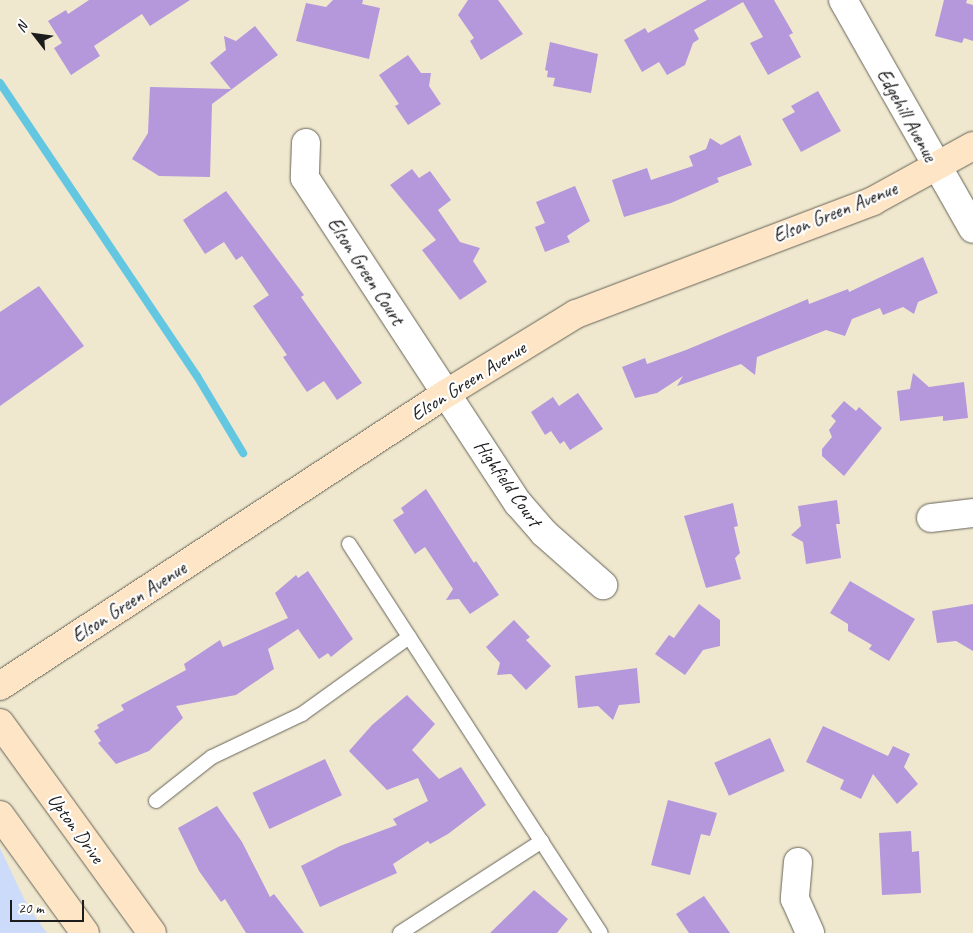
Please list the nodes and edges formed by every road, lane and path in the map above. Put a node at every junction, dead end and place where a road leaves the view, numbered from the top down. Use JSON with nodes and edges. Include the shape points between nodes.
{"nodes":[{"id":1,"x":843,"y":0,"type":"edge"},
{"id":2,"x":306,"y":143,"type":"dead end"},
{"id":3,"x":973,"y":146,"type":"edge"},
{"id":4,"x":936,"y":168,"type":"junction"},
{"id":5,"x":973,"y":229,"type":"edge"},
{"id":6,"x":446,"y":393,"type":"junction"},
{"id":7,"x":973,"y":513,"type":"edge"},
{"id":8,"x":930,"y":518,"type":"dead end"},
{"id":9,"x":349,"y":544,"type":"dead end"},
{"id":10,"x":603,"y":585,"type":"dead end"},
{"id":11,"x":409,"y":637,"type":"junction"},
{"id":12,"x":0,"y":686,"type":"edge"},
{"id":13,"x":0,"y":723,"type":"edge"},
{"id":14,"x":156,"y":801,"type":"dead end"},
{"id":15,"x":0,"y":815,"type":"edge"},
{"id":16,"x":542,"y":841,"type":"junction"},
{"id":17,"x":798,"y":862,"type":"dead end"},
{"id":18,"x":85,"y":933,"type":"edge"},
{"id":19,"x":152,"y":933,"type":"edge"},
{"id":20,"x":400,"y":933,"type":"edge"},
{"id":21,"x":601,"y":933,"type":"edge"},
{"id":22,"x":810,"y":933,"type":"edge"}],
"edges":[{"from":1,"to":4,"type":"street","name":"Edgehill Avenue"},
{"from":2,"to":6,"type":"street","name":"Elson Green Court","via":[[305,178]]},
{"from":3,"to":4,"type":"street","name":"Elson Green Avenue"},
{"from":4,"to":5,"type":"street","name":"Edgehill Avenue"},
{"from":4,"to":6,"type":"street","name":"Elson Green Avenue","via":[[873,201],[576,314]]},
{"from":6,"to":10,"type":"street","name":"Highfield Court","via":[[518,503],[544,534]]},
{"from":6,"to":12,"type":"street","name":"Elson Green Avenue"},
{"from":7,"to":8,"type":"street"},
{"from":9,"to":11,"type":"lane"},
{"from":11,"to":14,"type":"lane","via":[[302,714],[212,756]]},
{"from":11,"to":16,"type":"lane"},
{"from":13,"to":19,"type":"street","name":"Upton Drive"},
{"from":15,"to":18,"type":"street"},
{"from":16,"to":20,"type":"lane"},
{"from":16,"to":21,"type":"lane"},
{"from":17,"to":22,"type":"street","via":[[795,899]]}]}
